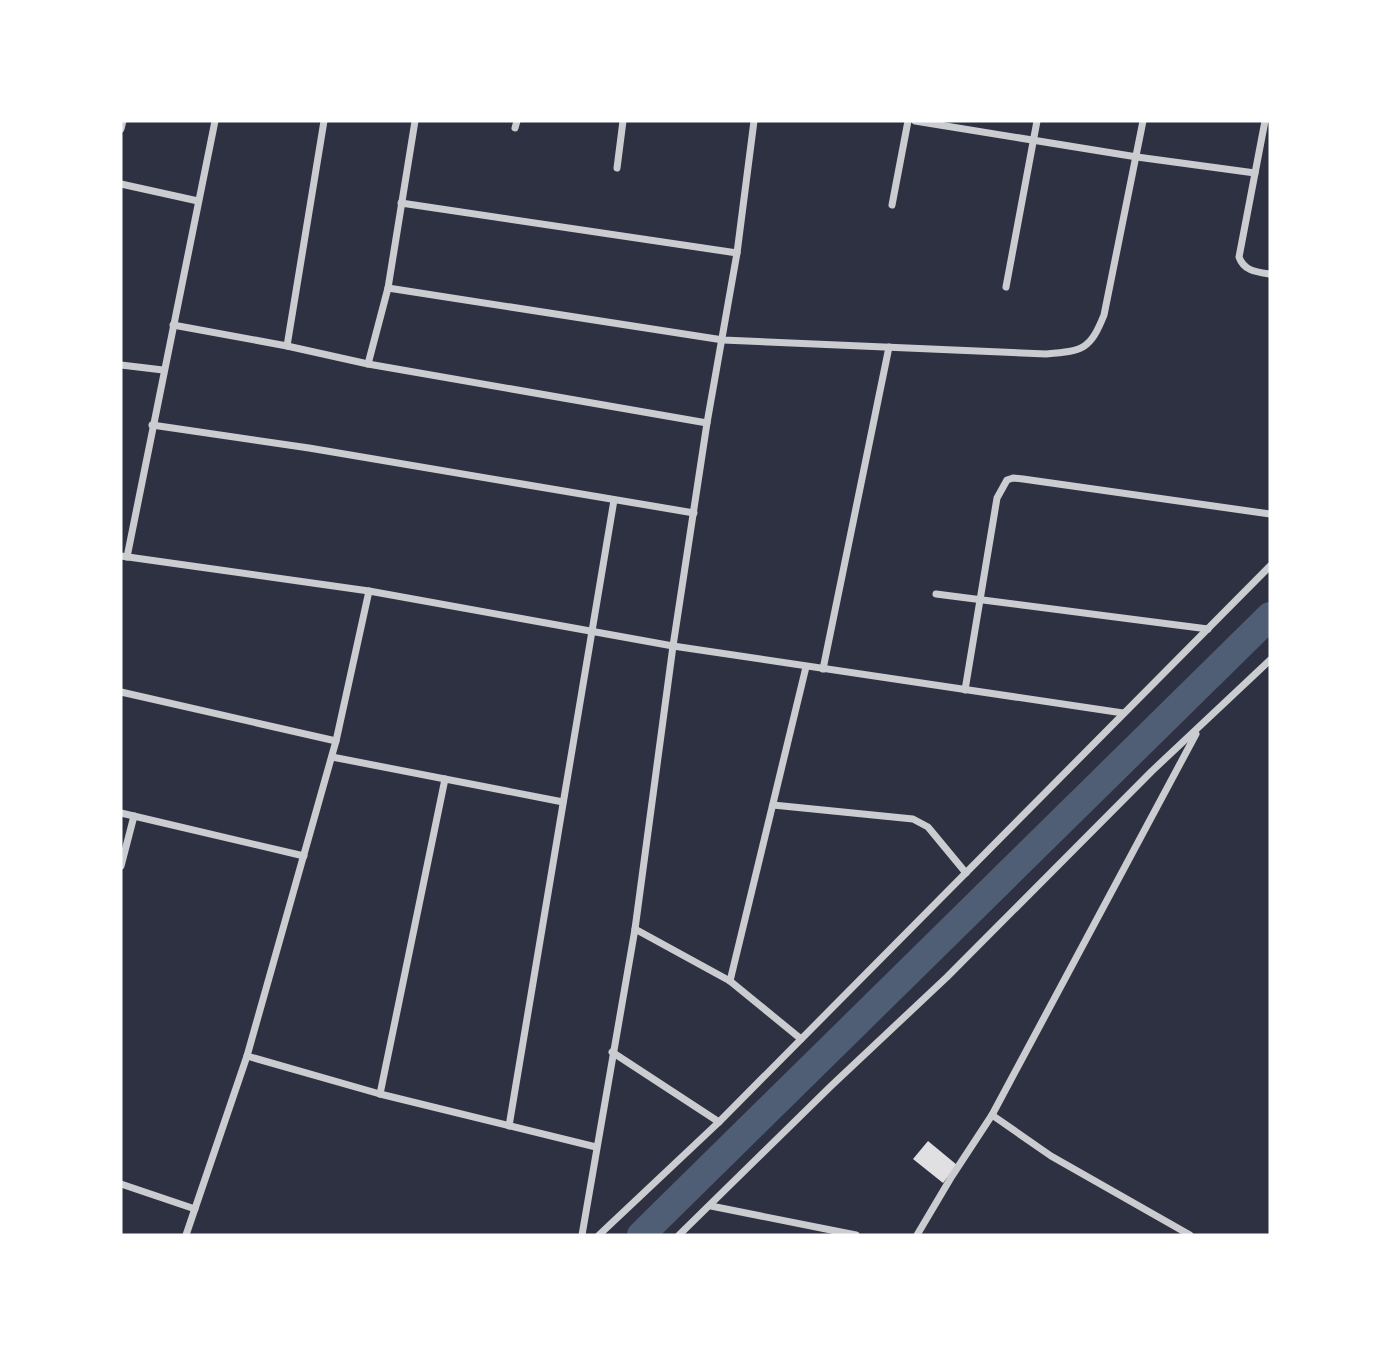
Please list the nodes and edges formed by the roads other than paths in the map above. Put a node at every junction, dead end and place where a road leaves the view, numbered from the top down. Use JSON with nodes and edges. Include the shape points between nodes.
{"nodes":[{"id":1,"x":123,"y":121,"type":"edge"},
{"id":2,"x":215,"y":121,"type":"edge"},
{"id":3,"x":324,"y":121,"type":"edge"},
{"id":4,"x":415,"y":121,"type":"edge"},
{"id":5,"x":623,"y":121,"type":"edge"},
{"id":6,"x":754,"y":121,"type":"edge"},
{"id":7,"x":908,"y":121,"type":"edge"},
{"id":8,"x":915,"y":121,"type":"edge"},
{"id":9,"x":1037,"y":121,"type":"edge"},
{"id":10,"x":1143,"y":121,"type":"edge"},
{"id":11,"x":1265,"y":121,"type":"edge"},
{"id":12,"x":121,"y":130,"type":"edge"},
{"id":13,"x":1034,"y":140,"type":"junction"},
{"id":14,"x":1137,"y":157,"type":"junction"},
{"id":15,"x":617,"y":168,"type":"dead end"},
{"id":16,"x":1255,"y":173,"type":"junction"},
{"id":17,"x":121,"y":184,"type":"edge"},
{"id":18,"x":198,"y":201,"type":"junction"},
{"id":19,"x":401,"y":203,"type":"junction"},
{"id":20,"x":891,"y":205,"type":"dead end"},
{"id":21,"x":737,"y":253,"type":"junction"},
{"id":22,"x":1270,"y":274,"type":"edge"},
{"id":23,"x":1006,"y":287,"type":"dead end"},
{"id":24,"x":388,"y":288,"type":"junction"},
{"id":25,"x":173,"y":325,"type":"junction"},
{"id":26,"x":723,"y":340,"type":"junction"},
{"id":27,"x":287,"y":346,"type":"junction"},
{"id":28,"x":889,"y":347,"type":"junction"},
{"id":29,"x":368,"y":363,"type":"junction"},
{"id":30,"x":121,"y":365,"type":"edge"},
{"id":31,"x":163,"y":370,"type":"junction"},
{"id":32,"x":707,"y":423,"type":"junction"},
{"id":33,"x":152,"y":425,"type":"junction"},
{"id":34,"x":614,"y":500,"type":"junction"},
{"id":35,"x":694,"y":513,"type":"junction"},
{"id":36,"x":1270,"y":514,"type":"edge"},
{"id":37,"x":124,"y":556,"type":"edge"},
{"id":38,"x":1270,"y":566,"type":"edge"},
{"id":39,"x":369,"y":590,"type":"junction"},
{"id":40,"x":936,"y":594,"type":"dead end"},
{"id":41,"x":980,"y":599,"type":"junction"},
{"id":42,"x":1208,"y":629,"type":"junction"},
{"id":43,"x":592,"y":630,"type":"junction"},
{"id":44,"x":673,"y":646,"type":"junction"},
{"id":45,"x":1270,"y":660,"type":"edge"},
{"id":46,"x":806,"y":667,"type":"junction"},
{"id":47,"x":823,"y":669,"type":"junction"},
{"id":48,"x":965,"y":690,"type":"junction"},
{"id":49,"x":121,"y":692,"type":"edge"},
{"id":50,"x":1124,"y":713,"type":"junction"},
{"id":51,"x":1199,"y":727,"type":"junction"},
{"id":52,"x":336,"y":741,"type":"junction"},
{"id":53,"x":332,"y":757,"type":"junction"},
{"id":54,"x":445,"y":779,"type":"junction"},
{"id":55,"x":563,"y":802,"type":"junction"},
{"id":56,"x":773,"y":805,"type":"junction"},
{"id":57,"x":121,"y":813,"type":"edge"},
{"id":58,"x":134,"y":816,"type":"junction"},
{"id":59,"x":303,"y":856,"type":"junction"},
{"id":60,"x":121,"y":866,"type":"edge"},
{"id":61,"x":965,"y":873,"type":"junction"},
{"id":62,"x":635,"y":929,"type":"junction"},
{"id":63,"x":730,"y":981,"type":"junction"},
{"id":64,"x":801,"y":1039,"type":"junction"},
{"id":65,"x":612,"y":1052,"type":"junction"},
{"id":66,"x":247,"y":1056,"type":"junction"},
{"id":67,"x":380,"y":1094,"type":"junction"},
{"id":68,"x":992,"y":1115,"type":"junction"},
{"id":69,"x":719,"y":1122,"type":"junction"},
{"id":70,"x":509,"y":1126,"type":"junction"},
{"id":71,"x":596,"y":1147,"type":"junction"},
{"id":72,"x":121,"y":1184,"type":"edge"},
{"id":73,"x":711,"y":1206,"type":"junction"},
{"id":74,"x":195,"y":1209,"type":"junction"},
{"id":75,"x":186,"y":1235,"type":"edge"},
{"id":76,"x":582,"y":1235,"type":"edge"},
{"id":77,"x":600,"y":1235,"type":"edge"},
{"id":78,"x":679,"y":1235,"type":"edge"},
{"id":79,"x":856,"y":1235,"type":"edge"},
{"id":80,"x":917,"y":1235,"type":"edge"},
{"id":81,"x":1190,"y":1235,"type":"edge"}],
"edges":[{"from":1,"to":12,"type":"street"},
{"from":2,"to":18,"type":"street"},
{"from":3,"to":27,"type":"street"},
{"from":4,"to":19,"type":"street"},
{"from":5,"to":15,"type":"street"},
{"from":6,"to":21,"type":"street"},
{"from":7,"to":20,"type":"street"},
{"from":8,"to":13,"type":"street"},
{"from":9,"to":13,"type":"street"},
{"from":10,"to":14,"type":"street"},
{"from":11,"to":16,"type":"street"},
{"from":13,"to":14,"type":"street"},
{"from":13,"to":23,"type":"street"},
{"from":14,"to":16,"type":"street"},
{"from":14,"to":28,"type":"street","via":[[1104,315],[1095,338],[1070,352],[1046,354]]},
{"from":16,"to":22,"type":"street","via":[[1239,257],[1248,269]]},
{"from":17,"to":18,"type":"street"},
{"from":18,"to":25,"type":"street"},
{"from":19,"to":21,"type":"street"},
{"from":19,"to":24,"type":"street"},
{"from":21,"to":26,"type":"street"},
{"from":24,"to":26,"type":"street"},
{"from":24,"to":29,"type":"street"},
{"from":25,"to":27,"type":"street"},
{"from":25,"to":31,"type":"street"},
{"from":26,"to":28,"type":"street"},
{"from":26,"to":32,"type":"street"},
{"from":27,"to":29,"type":"street"},
{"from":28,"to":47,"type":"street"},
{"from":29,"to":32,"type":"street"},
{"from":30,"to":31,"type":"street"},
{"from":31,"to":33,"type":"street"},
{"from":32,"to":35,"type":"street"},
{"from":33,"to":34,"type":"street"},
{"from":33,"to":37,"type":"street"},
{"from":34,"to":35,"type":"street"},
{"from":34,"to":43,"type":"street"},
{"from":35,"to":44,"type":"street"},
{"from":36,"to":41,"type":"street","via":[[1013,478],[1001,487],[997,498]]},
{"from":37,"to":39,"type":"street"},
{"from":38,"to":42,"type":"street"},
{"from":39,"to":43,"type":"street"},
{"from":39,"to":52,"type":"street"},
{"from":40,"to":41,"type":"street"},
{"from":41,"to":42,"type":"street"},
{"from":41,"to":48,"type":"street"},
{"from":42,"to":50,"type":"street"},
{"from":43,"to":44,"type":"street"},
{"from":43,"to":55,"type":"street"},
{"from":44,"to":46,"type":"street"},
{"from":44,"to":62,"type":"street"},
{"from":45,"to":51,"type":"street"},
{"from":46,"to":47,"type":"street"},
{"from":46,"to":56,"type":"street"},
{"from":47,"to":48,"type":"street"},
{"from":48,"to":50,"type":"street"},
{"from":49,"to":52,"type":"street"},
{"from":50,"to":61,"type":"street"},
{"from":51,"to":68,"type":"street"},
{"from":51,"to":73,"type":"street"},
{"from":52,"to":53,"type":"street"},
{"from":53,"to":54,"type":"street"},
{"from":53,"to":59,"type":"street"},
{"from":54,"to":55,"type":"street"},
{"from":54,"to":67,"type":"street"},
{"from":55,"to":70,"type":"street"},
{"from":56,"to":61,"type":"street","via":[[913,819],[928,827]]},
{"from":56,"to":63,"type":"street"},
{"from":57,"to":58,"type":"street"},
{"from":58,"to":59,"type":"street"},
{"from":58,"to":60,"type":"street"},
{"from":59,"to":66,"type":"street"},
{"from":61,"to":64,"type":"street"},
{"from":62,"to":63,"type":"street"},
{"from":62,"to":65,"type":"street"},
{"from":63,"to":64,"type":"street"},
{"from":64,"to":69,"type":"street"},
{"from":65,"to":69,"type":"street"},
{"from":65,"to":71,"type":"street"},
{"from":66,"to":67,"type":"street"},
{"from":66,"to":74,"type":"street"},
{"from":67,"to":70,"type":"street"},
{"from":68,"to":80,"type":"street"},
{"from":68,"to":81,"type":"street","via":[[1051,1156]]},
{"from":69,"to":77,"type":"street"},
{"from":70,"to":71,"type":"street"},
{"from":71,"to":76,"type":"street"},
{"from":72,"to":74,"type":"street"},
{"from":73,"to":78,"type":"street"},
{"from":73,"to":79,"type":"street"},
{"from":74,"to":75,"type":"street"}]}
